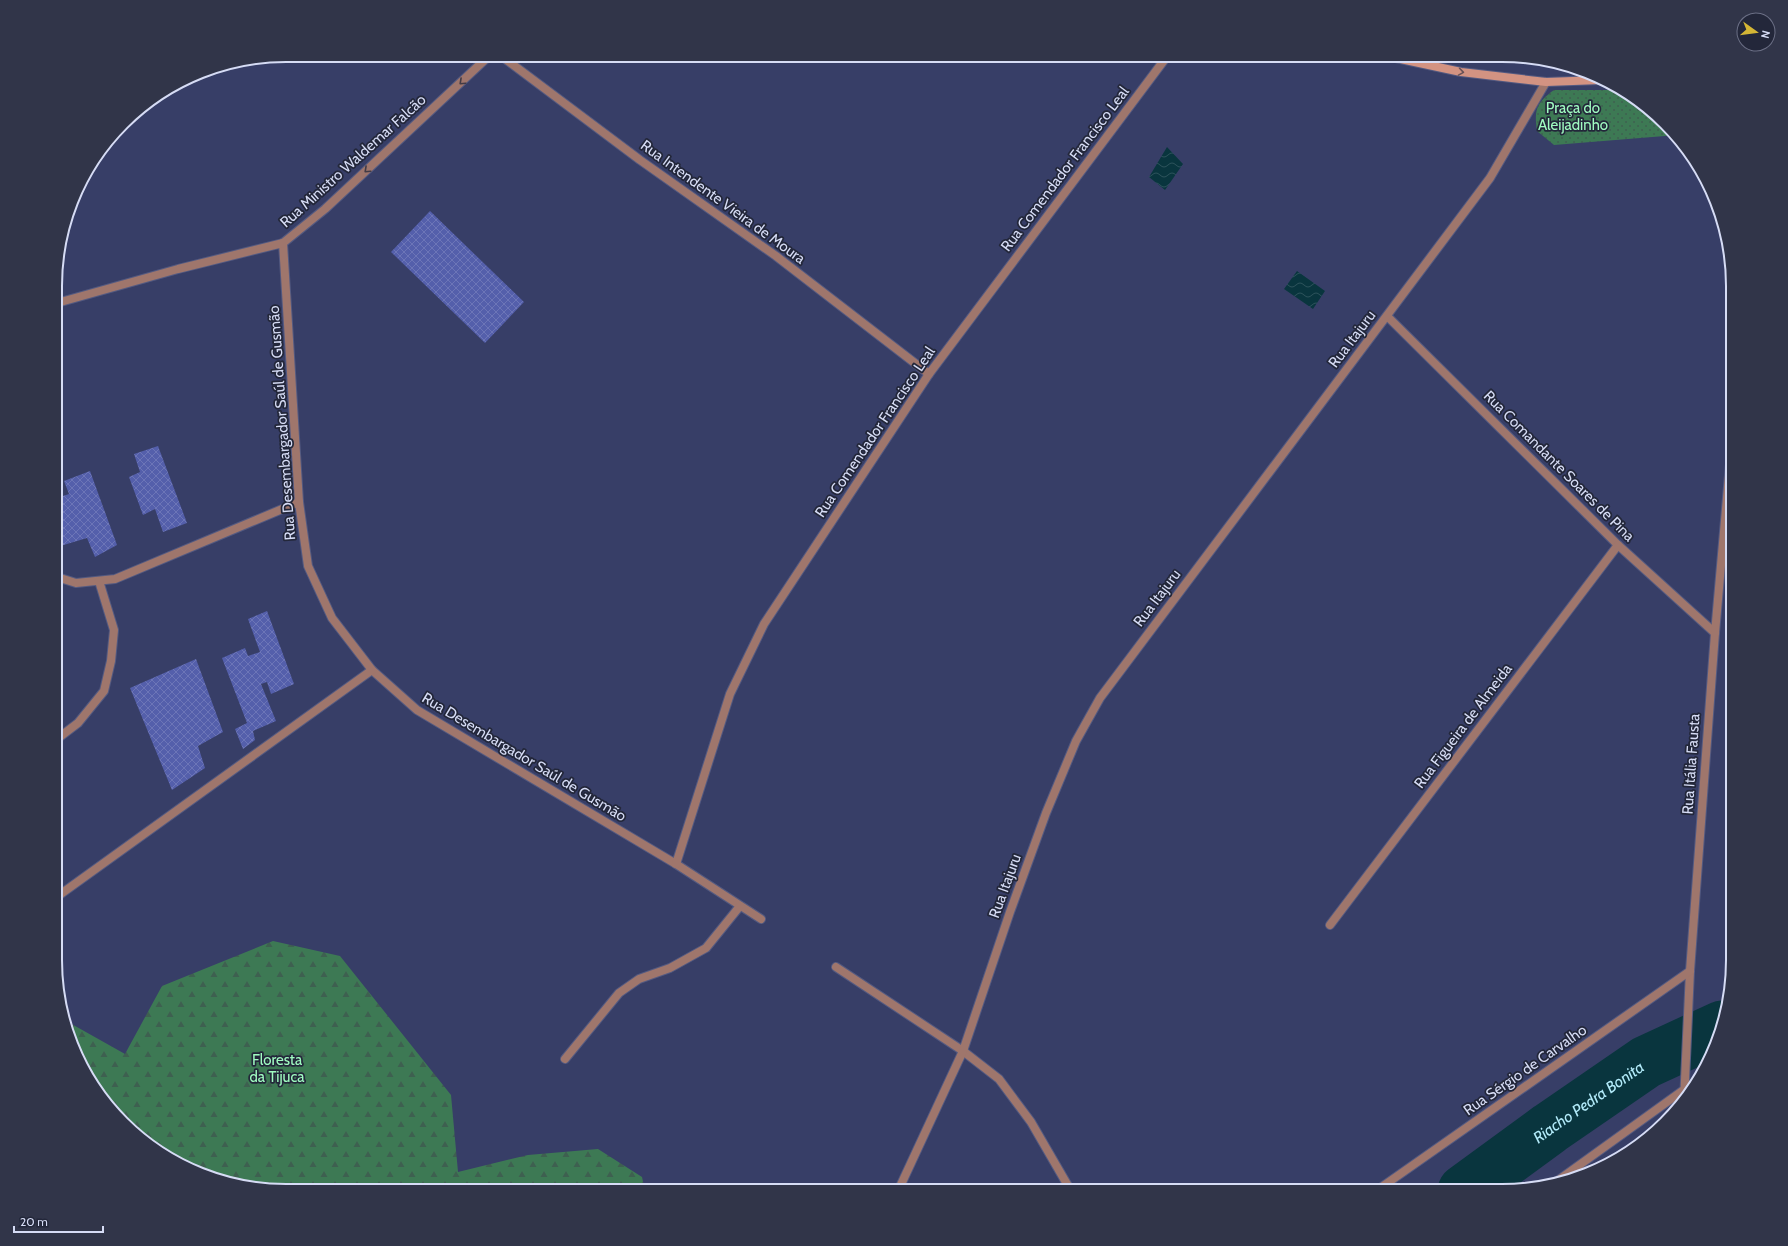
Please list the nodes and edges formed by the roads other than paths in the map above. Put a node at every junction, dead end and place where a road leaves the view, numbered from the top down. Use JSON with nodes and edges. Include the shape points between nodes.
{"nodes":[{"id":1,"x":482,"y":62,"type":"edge"},
{"id":2,"x":509,"y":62,"type":"edge"},
{"id":3,"x":1163,"y":62,"type":"edge"},
{"id":4,"x":1415,"y":62,"type":"edge"},
{"id":5,"x":1590,"y":80,"type":"edge"},
{"id":6,"x":1546,"y":82,"type":"junction"},
{"id":7,"x":283,"y":243,"type":"junction"},
{"id":8,"x":62,"y":302,"type":"edge"},
{"id":9,"x":1387,"y":316,"type":"junction"},
{"id":10,"x":929,"y":374,"type":"junction"},
{"id":11,"x":299,"y":502,"type":"junction"},
{"id":12,"x":1726,"y":502,"type":"edge"},
{"id":13,"x":1618,"y":545,"type":"junction"},
{"id":14,"x":62,"y":579,"type":"edge"},
{"id":15,"x":99,"y":581,"type":"junction"},
{"id":16,"x":1715,"y":633,"type":"junction"},
{"id":17,"x":372,"y":670,"type":"junction"},
{"id":18,"x":62,"y":735,"type":"edge"},
{"id":19,"x":676,"y":864,"type":"junction"},
{"id":20,"x":62,"y":893,"type":"edge"},
{"id":21,"x":740,"y":906,"type":"junction"},
{"id":22,"x":761,"y":919,"type":"dead end"},
{"id":23,"x":1330,"y":925,"type":"dead end"},
{"id":24,"x":836,"y":967,"type":"dead end"},
{"id":25,"x":1690,"y":971,"type":"junction"},
{"id":26,"x":963,"y":1051,"type":"junction"},
{"id":27,"x":565,"y":1059,"type":"dead end"},
{"id":28,"x":1685,"y":1089,"type":"joint"},
{"id":29,"x":1567,"y":1174,"type":"edge"},
{"id":30,"x":901,"y":1184,"type":"edge"},
{"id":31,"x":1067,"y":1184,"type":"edge"},
{"id":32,"x":1386,"y":1184,"type":"edge"}],
"edges":[{"from":1,"to":7,"type":"street","name":"Rua Ministro Waldemar Falcão","one_way":true,"via":[[325,209]]},
{"from":2,"to":10,"type":"street","name":"Rua Intendente Vieira de Moura","via":[[640,160],[776,256]]},
{"from":3,"to":10,"type":"street","name":"Rua Comendador Francisco Leal"},
{"from":4,"to":6,"type":"main road","one_way":true,"via":[[1461,72]]},
{"from":5,"to":6,"type":"main road"},
{"from":6,"to":9,"type":"street","name":"Rua Itajuru","via":[[1490,178]]},
{"from":7,"to":8,"type":"street","name":"Rua Ministro Waldemar Falcão"},
{"from":7,"to":11,"type":"street","name":"Rua Desembargador Saúl de Gusmão"},
{"from":9,"to":13,"type":"street","name":"Rua Comandante Soares de Pina"},
{"from":9,"to":26,"type":"street","name":"Rua Itajuru","via":[[1100,698],[1076,741],[1046,813]]},
{"from":10,"to":19,"type":"street","name":"Rua Comendador Francisco Leal","via":[[764,624],[730,694]]},
{"from":11,"to":15,"type":"street","via":[[115,579]]},
{"from":11,"to":17,"type":"street","name":"Rua Desembargador Saúl de Gusmão","via":[[308,566],[332,618]]},
{"from":12,"to":16,"type":"street","name":"Rua Itália Fausta"},
{"from":13,"to":16,"type":"street","name":"Rua Comandante Soares de Pina"},
{"from":13,"to":23,"type":"street","name":"Rua Figueira de Almeida"},
{"from":14,"to":15,"type":"street","via":[[76,583]]},
{"from":15,"to":18,"type":"street","via":[[114,630],[111,661],[104,691],[78,723]]},
{"from":16,"to":25,"type":"street","name":"Rua Itália Fausta"},
{"from":17,"to":19,"type":"street","name":"Rua Desembargador Saúl de Gusmão","via":[[417,710]]},
{"from":17,"to":20,"type":"street"},
{"from":19,"to":21,"type":"street","name":"Rua Desembargador Saúl de Gusmão"},
{"from":21,"to":22,"type":"street","name":"Rua Desembargador Saúl de Gusmão"},
{"from":21,"to":27,"type":"street","via":[[706,948],[670,968],[639,979],[619,993]]},
{"from":24,"to":26,"type":"street"},
{"from":25,"to":28,"type":"street","name":"Rua Itália Fausta"},
{"from":25,"to":32,"type":"street","name":"Rua Sérgio de Carvalho"},
{"from":26,"to":30,"type":"street","name":"Rua Itajuru"},
{"from":26,"to":31,"type":"street","via":[[999,1079],[1031,1122]]},
{"from":28,"to":29,"type":"street"}]}
